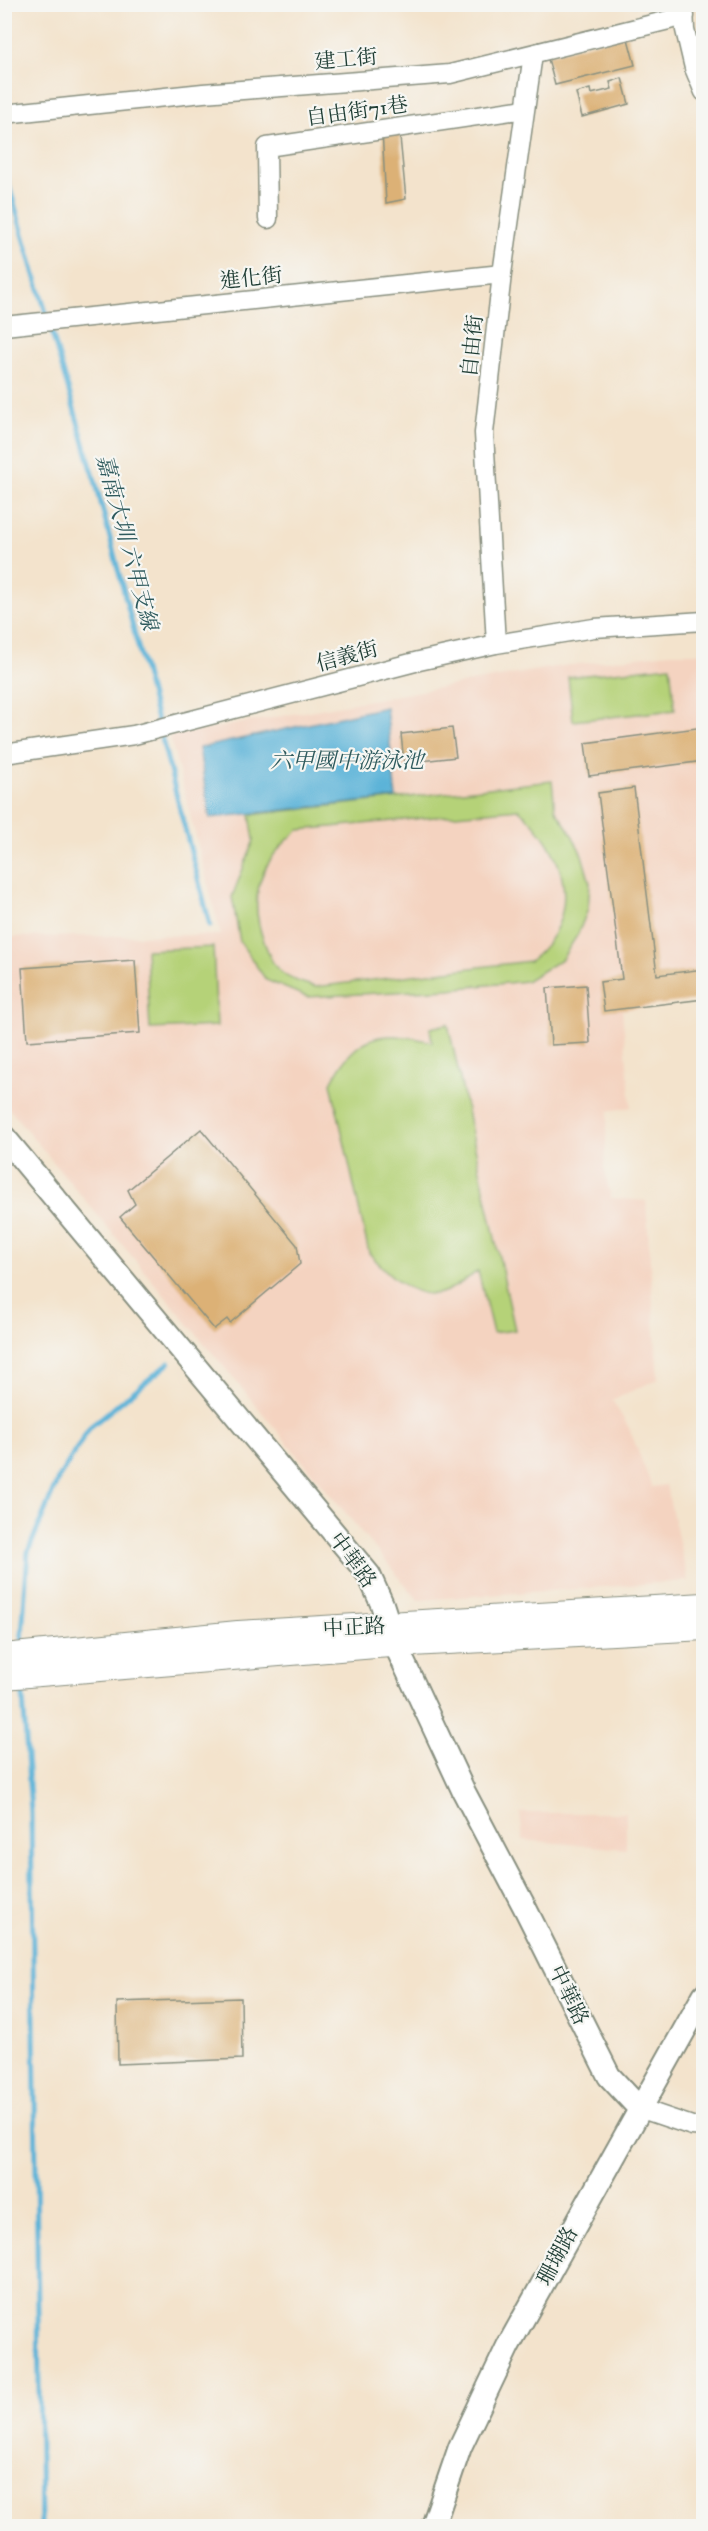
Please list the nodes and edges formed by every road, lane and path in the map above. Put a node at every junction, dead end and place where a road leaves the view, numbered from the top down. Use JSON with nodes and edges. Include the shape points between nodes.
{"nodes":[{"id":1,"x":685,"y":10,"type":"edge"},
{"id":2,"x":533,"y":54,"type":"junction"},
{"id":3,"x":704,"y":92,"type":"edge"},
{"id":4,"x":525,"y":109,"type":"junction"},
{"id":5,"x":4,"y":114,"type":"edge"},
{"id":6,"x":268,"y":219,"type":"dead end"},
{"id":7,"x":502,"y":274,"type":"junction"},
{"id":8,"x":4,"y":326,"type":"edge"},
{"id":9,"x":704,"y":621,"type":"edge"},
{"id":10,"x":496,"y":644,"type":"junction"},
{"id":11,"x":4,"y":754,"type":"edge"},
{"id":12,"x":4,"y":1137,"type":"edge"},
{"id":13,"x":704,"y":1606,"type":"edge"},
{"id":14,"x":704,"y":1627,"type":"edge"},
{"id":15,"x":391,"y":1634,"type":"junction"},
{"id":16,"x":4,"y":1657,"type":"edge"},
{"id":17,"x":4,"y":1676,"type":"edge"},
{"id":18,"x":704,"y":1995,"type":"edge"},
{"id":19,"x":639,"y":2108,"type":"junction"},
{"id":20,"x":704,"y":2127,"type":"edge"},
{"id":21,"x":433,"y":2526,"type":"edge"}],
"edges":[{"from":1,"to":2,"type":"street","name":"建工街"},
{"from":1,"to":3,"type":"street","via":[[685,30]]},
{"from":2,"to":4,"type":"street","name":"自由街"},
{"from":2,"to":5,"type":"street","name":"建工街","via":[[450,74],[203,93]]},
{"from":4,"to":6,"type":"street","name":"自由街71巷","via":[[267,147]]},
{"from":4,"to":7,"type":"street","name":"自由街"},
{"from":7,"to":8,"type":"street","name":"進化街"},
{"from":7,"to":10,"type":"street","name":"自由街","via":[[484,434]]},
{"from":9,"to":10,"type":"street","name":"信義街","via":[[594,628]]},
{"from":10,"to":11,"type":"street","name":"信義街","via":[[134,735]]},
{"from":12,"to":15,"type":"street","name":"中華路","via":[[369,1575]]},
{"from":13,"to":15,"type":"main road","name":"中正路"},
{"from":14,"to":15,"type":"main road","name":"中正路"},
{"from":15,"to":16,"type":"main road","name":"中正路","via":[[238,1634]]},
{"from":15,"to":17,"type":"main road","name":"中正路"},
{"from":15,"to":19,"type":"street","name":"中華路","via":[[464,1792],[609,2076]]},
{"from":18,"to":19,"type":"street","name":"珊瑚路"},
{"from":19,"to":20,"type":"street"},
{"from":19,"to":21,"type":"street","name":"珊瑚路","via":[[481,2399]]}]}
